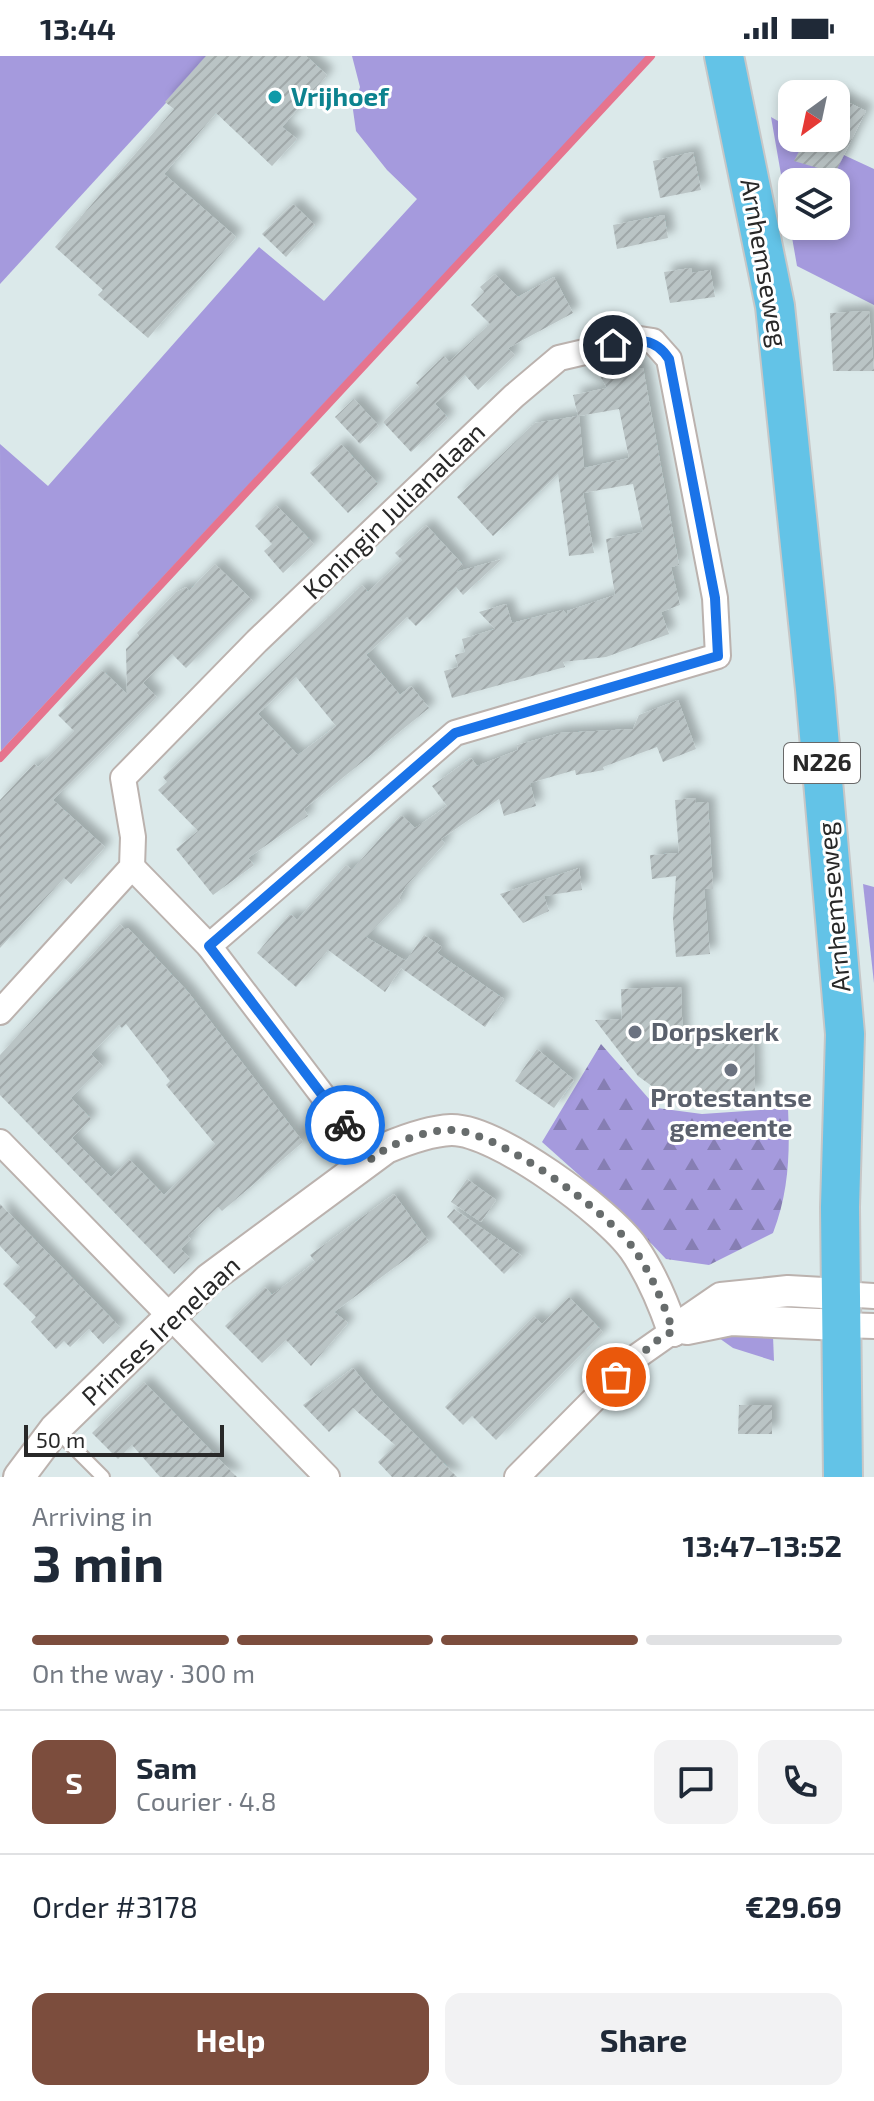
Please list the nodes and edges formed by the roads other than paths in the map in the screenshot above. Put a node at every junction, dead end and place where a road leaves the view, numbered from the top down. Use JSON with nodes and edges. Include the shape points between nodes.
{"nodes":[{"id":1,"x":724,"y":56,"type":"edge"},
{"id":2,"x":132,"y":867,"type":"junction"},
{"id":3,"x":209,"y":946,"type":"junction"},
{"id":4,"x":0,"y":1012,"type":"edge"},
{"id":5,"x":0,"y":1142,"type":"edge"},
{"id":6,"x":371,"y":1159,"type":"junction"},
{"id":7,"x":858,"y":1310,"type":"edge"},
{"id":8,"x":170,"y":1317,"type":"junction"},
{"id":9,"x":673,"y":1331,"type":"junction"},
{"id":10,"x":55,"y":1429,"type":"junction"},
{"id":11,"x":19,"y":1477,"type":"edge"},
{"id":12,"x":103,"y":1477,"type":"edge"},
{"id":13,"x":327,"y":1477,"type":"edge"},
{"id":14,"x":517,"y":1477,"type":"edge"},
{"id":15,"x":843,"y":1477,"type":"edge"}],
"edges":[{"from":1,"to":7,"type":"main road","name":"Arnhemseweg","number":"N226","via":[[775,306],[845,1034]]},
{"from":2,"to":3,"type":"street"},
{"from":2,"to":3,"type":"street","name":"Koningin Julianalaan","via":[[133,837],[123,778],[257,641],[559,358],[640,339],[653,341],[669,359],[715,598],[718,656],[455,733]]},
{"from":2,"to":4,"type":"street"},
{"from":3,"to":6,"type":"street"},
{"from":5,"to":8,"type":"street"},
{"from":6,"to":8,"type":"street","name":"Prinses Irenelaan","via":[[209,1279]]},
{"from":6,"to":9,"type":"street","name":"Prinses Irenelaan","via":[[403,1140],[453,1130],[511,1151],[568,1186],[632,1246],[661,1294]]},
{"from":7,"to":9,"type":"street","via":[[788,1291],[721,1298]]},
{"from":7,"to":15,"type":"main road","name":"Arnhemseweg","number":"N226"},
{"from":8,"to":10,"type":"street","name":"Prinses Irenelaan"},
{"from":8,"to":13,"type":"street"},
{"from":9,"to":14,"type":"street","via":[[636,1357]]},
{"from":10,"to":11,"type":"street","name":"Prinses Irenelaan"},
{"from":10,"to":12,"type":"lane"}]}
